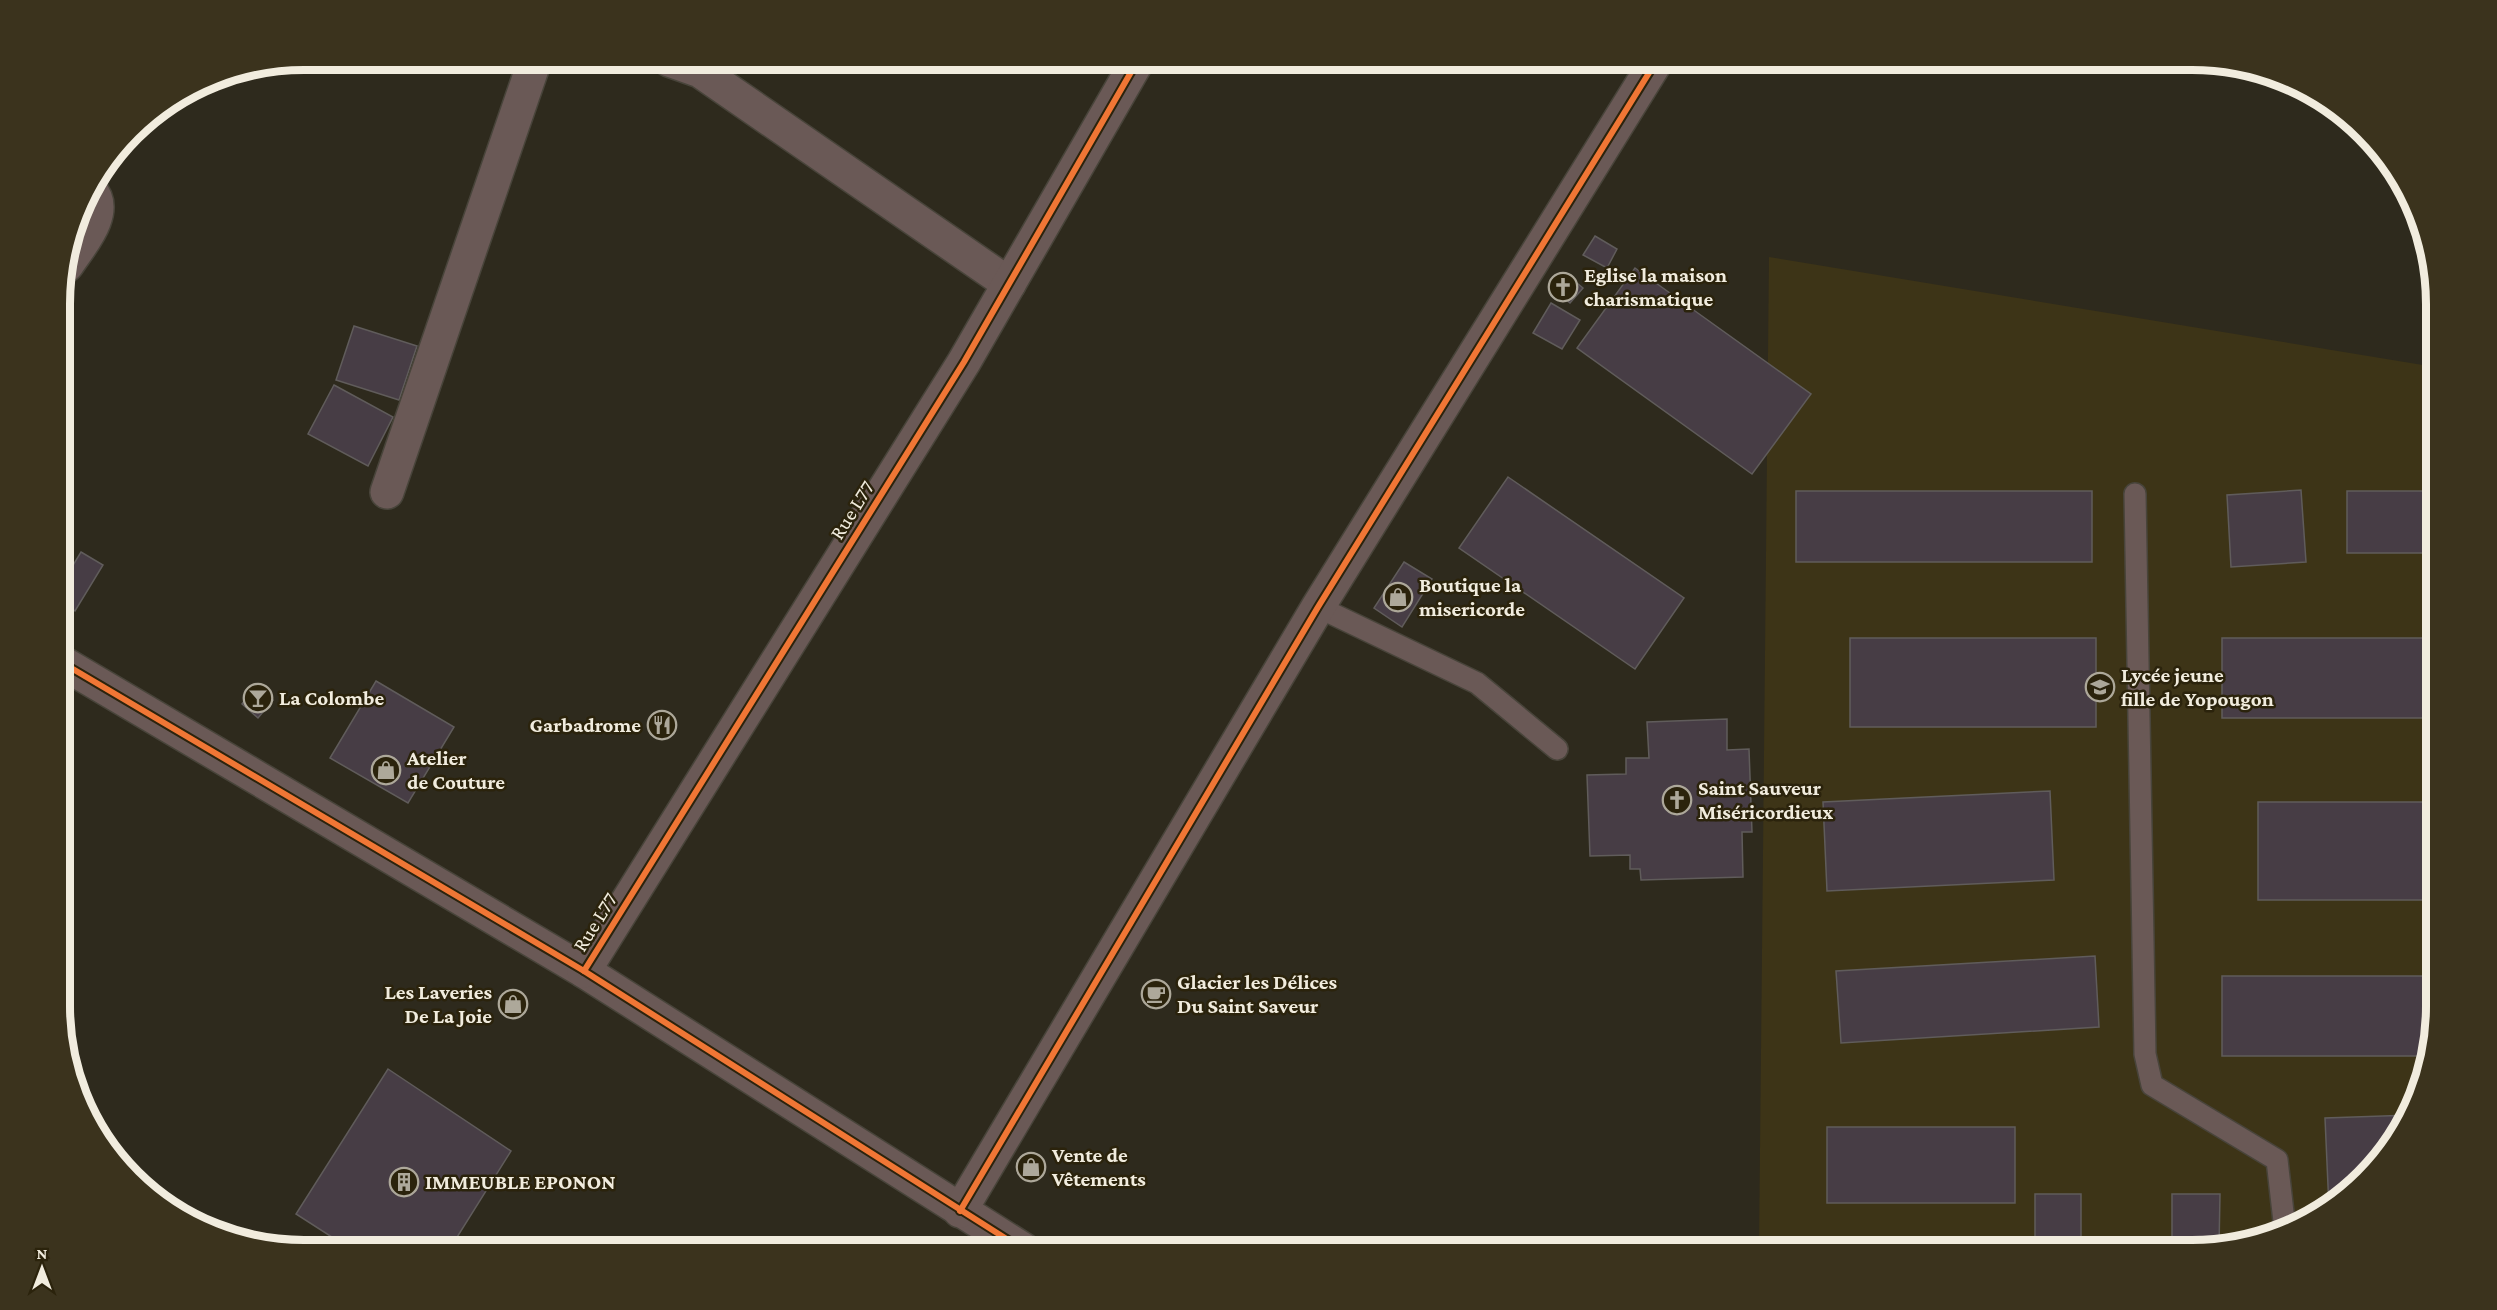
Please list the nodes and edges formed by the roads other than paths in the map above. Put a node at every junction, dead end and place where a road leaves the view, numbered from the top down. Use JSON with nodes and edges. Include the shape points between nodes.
{"nodes":[{"id":1,"x":532,"y":70,"type":"edge"},
{"id":2,"x":697,"y":70,"type":"edge"},
{"id":3,"x":1132,"y":70,"type":"edge"},
{"id":4,"x":1651,"y":70,"type":"edge"},
{"id":5,"x":96,"y":199,"type":"edge"},
{"id":6,"x":77,"y":248,"type":"edge"},
{"id":7,"x":1009,"y":284,"type":"junction"},
{"id":8,"x":387,"y":492,"type":"dead end"},
{"id":9,"x":2135,"y":494,"type":"dead end"},
{"id":10,"x":1318,"y":608,"type":"junction"},
{"id":11,"x":70,"y":667,"type":"edge"},
{"id":12,"x":1557,"y":749,"type":"dead end"},
{"id":13,"x":584,"y":971,"type":"junction"},
{"id":14,"x":960,"y":1211,"type":"junction"},
{"id":15,"x":2284,"y":1221,"type":"edge"},
{"id":16,"x":1008,"y":1240,"type":"edge"}],
"edges":[{"from":1,"to":8,"type":"street"},
{"from":2,"to":7,"type":"street"},
{"from":3,"to":7,"type":"street","name":"Rue L77"},
{"from":4,"to":10,"type":"street"},
{"from":5,"to":6,"type":"street","via":[[96,217]]},
{"from":7,"to":13,"type":"street","name":"Rue L77"},
{"from":9,"to":15,"type":"lane","via":[[2145,1054],[2152,1085],[2277,1160]]},
{"from":10,"to":12,"type":"lane","via":[[1477,682]]},
{"from":10,"to":14,"type":"street"},
{"from":11,"to":13,"type":"street"},
{"from":13,"to":14,"type":"street"},
{"from":14,"to":16,"type":"street"}]}
